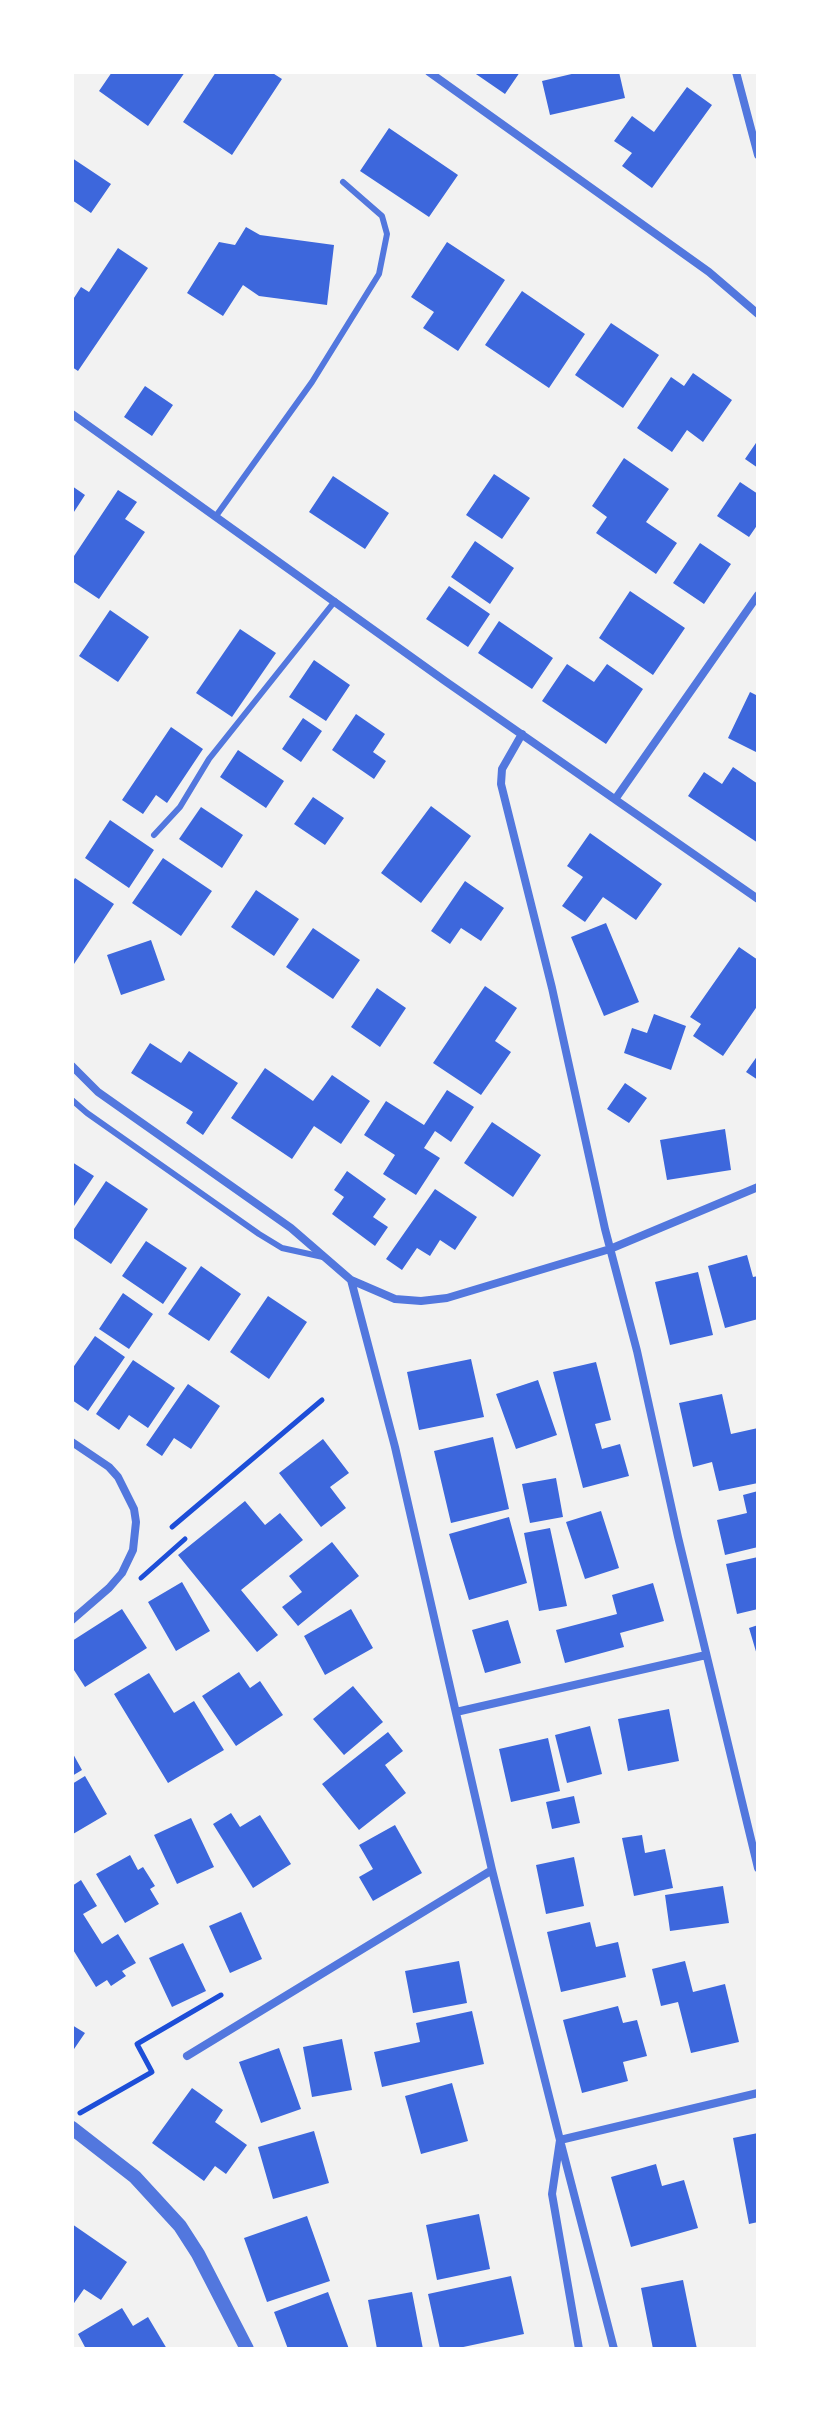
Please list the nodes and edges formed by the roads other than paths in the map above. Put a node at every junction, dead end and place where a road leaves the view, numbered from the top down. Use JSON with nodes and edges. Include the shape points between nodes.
{"nodes":[{"id":1,"x":429,"y":72,"type":"edge"},
{"id":2,"x":736,"y":72,"type":"edge"},
{"id":3,"x":753,"y":119,"type":"edge"},
{"id":4,"x":758,"y":155,"type":"edge"},
{"id":5,"x":343,"y":182,"type":"dead end"},
{"id":6,"x":758,"y":314,"type":"edge"},
{"id":7,"x":72,"y":414,"type":"edge"},
{"id":8,"x":216,"y":516,"type":"junction"},
{"id":9,"x":758,"y":595,"type":"edge"},
{"id":10,"x":335,"y":601,"type":"junction"},
{"id":11,"x":522,"y":734,"type":"junction"},
{"id":12,"x":616,"y":798,"type":"junction"},
{"id":13,"x":154,"y":835,"type":"dead end"},
{"id":14,"x":758,"y":899,"type":"edge"},
{"id":15,"x":72,"y":1066,"type":"edge"},
{"id":16,"x":72,"y":1100,"type":"edge"},
{"id":17,"x":758,"y":1187,"type":"edge"},
{"id":18,"x":610,"y":1249,"type":"junction"},
{"id":19,"x":323,"y":1257,"type":"junction"},
{"id":20,"x":351,"y":1280,"type":"junction"},
{"id":21,"x":72,"y":1442,"type":"edge"},
{"id":22,"x":72,"y":1620,"type":"edge"},
{"id":23,"x":706,"y":1655,"type":"junction"},
{"id":24,"x":456,"y":1712,"type":"junction"},
{"id":25,"x":758,"y":1868,"type":"edge"},
{"id":26,"x":492,"y":1870,"type":"junction"},
{"id":27,"x":187,"y":2056,"type":"dead end"},
{"id":28,"x":758,"y":2093,"type":"edge"},
{"id":29,"x":72,"y":2128,"type":"edge"},
{"id":30,"x":560,"y":2140,"type":"junction"},
{"id":31,"x":247,"y":2349,"type":"edge"},
{"id":32,"x":579,"y":2349,"type":"edge"},
{"id":33,"x":614,"y":2349,"type":"edge"}],
"edges":[{"from":1,"to":6,"type":"street","via":[[709,272]]},
{"from":2,"to":3,"type":"street"},
{"from":3,"to":4,"type":"street"},
{"from":5,"to":8,"type":"lane","via":[[382,216],[387,234],[379,274],[312,382]]},
{"from":7,"to":8,"type":"street"},
{"from":8,"to":10,"type":"street"},
{"from":9,"to":12,"type":"street"},
{"from":10,"to":11,"type":"street"},
{"from":10,"to":13,"type":"lane"},
{"from":11,"to":12,"type":"street"},
{"from":11,"to":18,"type":"street","via":[[502,769],[501,784]]},
{"from":12,"to":14,"type":"street"},
{"from":15,"to":19,"type":"street","via":[[98,1092],[291,1228]]},
{"from":16,"to":19,"type":"lane","via":[[259,1234],[282,1248]]},
{"from":17,"to":18,"type":"street"},
{"from":18,"to":20,"type":"street","via":[[447,1298],[395,1299]]},
{"from":18,"to":23,"type":"street"},
{"from":19,"to":20,"type":"street"},
{"from":20,"to":24,"type":"street"},
{"from":21,"to":22,"type":"street","via":[[109,1467],[125,1488],[136,1522],[133,1550],[122,1573]]},
{"from":23,"to":24,"type":"street"},
{"from":23,"to":25,"type":"street"},
{"from":24,"to":26,"type":"street"},
{"from":26,"to":27,"type":"street"},
{"from":26,"to":30,"type":"street"},
{"from":28,"to":30,"type":"street"},
{"from":29,"to":31,"type":"street","via":[[135,2177],[180,2226]]},
{"from":30,"to":32,"type":"street","via":[[552,2194]]},
{"from":30,"to":33,"type":"street"}]}
